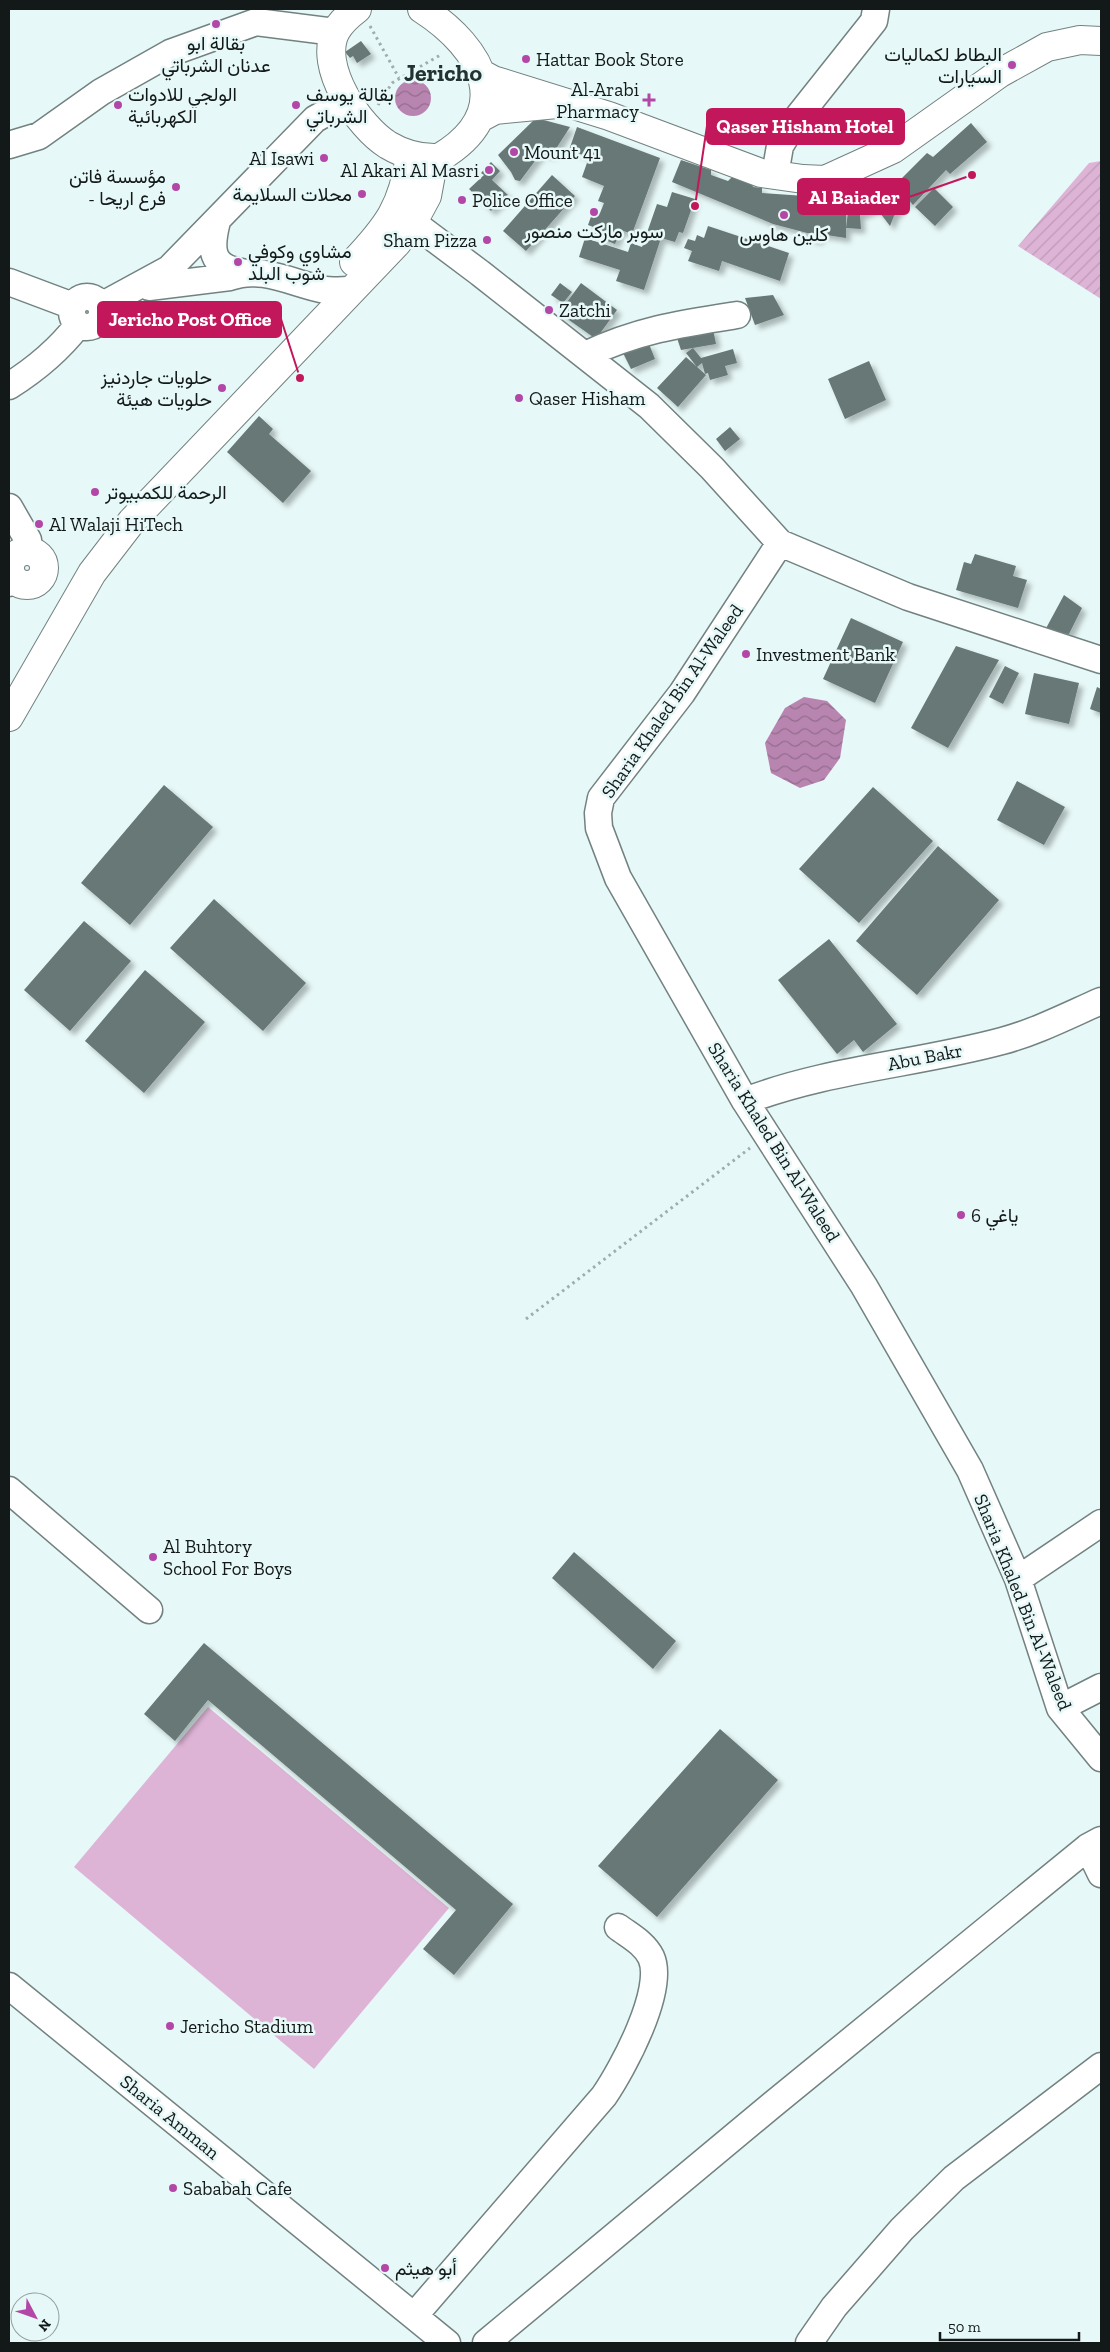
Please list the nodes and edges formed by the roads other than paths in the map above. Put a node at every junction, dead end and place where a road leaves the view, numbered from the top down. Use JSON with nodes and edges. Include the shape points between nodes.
{"nodes":[{"id":1,"x":422,"y":9,"type":"edge"},
{"id":2,"x":876,"y":9,"type":"edge"},
{"id":3,"x":361,"y":13,"type":"edge"},
{"id":4,"x":335,"y":32,"type":"junction"},
{"id":5,"x":1101,"y":42,"type":"edge"},
{"id":6,"x":480,"y":73,"type":"junction"},
{"id":7,"x":347,"y":100,"type":"junction"},
{"id":8,"x":568,"y":104,"type":"junction"},
{"id":9,"x":480,"y":118,"type":"junction"},
{"id":10,"x":9,"y":145,"type":"edge"},
{"id":11,"x":422,"y":157,"type":"junction"},
{"id":12,"x":775,"y":175,"type":"junction"},
{"id":13,"x":405,"y":216,"type":"junction"},
{"id":14,"x":217,"y":221,"type":"junction"},
{"id":15,"x":242,"y":272,"type":"junction"},
{"id":16,"x":9,"y":282,"type":"edge"},
{"id":17,"x":131,"y":290,"type":"junction"},
{"id":18,"x":339,"y":290,"type":"junction"},
{"id":19,"x":75,"y":315,"type":"junction"},
{"id":20,"x":737,"y":315,"type":"dead end"},
{"id":21,"x":585,"y":355,"type":"junction"},
{"id":22,"x":9,"y":386,"type":"edge"},
{"id":23,"x":780,"y":543,"type":"junction"},
{"id":24,"x":13,"y":556,"type":"edge"},
{"id":25,"x":61,"y":587,"type":"junction"},
{"id":26,"x":1101,"y":660,"type":"edge"},
{"id":27,"x":9,"y":678,"type":"edge"},
{"id":28,"x":9,"y":717,"type":"edge"},
{"id":29,"x":1101,"y":1001,"type":"edge"},
{"id":30,"x":746,"y":1101,"type":"junction"},
{"id":31,"x":9,"y":1490,"type":"edge"},
{"id":32,"x":1101,"y":1523,"type":"edge"},
{"id":33,"x":1018,"y":1579,"type":"junction"},
{"id":34,"x":149,"y":1610,"type":"dead end"},
{"id":35,"x":1101,"y":1687,"type":"edge"},
{"id":36,"x":1060,"y":1708,"type":"junction"},
{"id":37,"x":1101,"y":1758,"type":"edge"},
{"id":38,"x":1094,"y":1844,"type":"edge"},
{"id":39,"x":1101,"y":1874,"type":"edge"},
{"id":40,"x":618,"y":1927,"type":"dead end"},
{"id":41,"x":9,"y":1986,"type":"edge"},
{"id":42,"x":1101,"y":2066,"type":"edge"},
{"id":43,"x":414,"y":2316,"type":"junction"},
{"id":44,"x":447,"y":2343,"type":"edge"},
{"id":45,"x":486,"y":2343,"type":"edge"},
{"id":46,"x":809,"y":2343,"type":"edge"}],
"edges":[{"from":1,"to":6,"type":"main road","via":[[438,19],[462,43]]},
{"from":2,"to":12,"type":"street","via":[[874,21],[792,125],[780,146]]},
{"from":3,"to":4,"type":"main road","via":[[346,18]]},
{"from":4,"to":7,"type":"main road","via":[[332,61]]},
{"from":4,"to":10,"type":"street","via":[[256,22],[170,53],[101,92],[39,136]]},
{"from":5,"to":12,"type":"main road","via":[[1080,40],[1047,47],[1000,73],[893,149],[840,175],[825,180]]},
{"from":6,"to":8,"type":"main road"},
{"from":6,"to":9,"type":"main road","via":[[486,94]]},
{"from":7,"to":11,"type":"main road","via":[[387,145]]},
{"from":7,"to":14,"type":"street","via":[[315,119]]},
{"from":8,"to":9,"type":"main road","via":[[495,110]]},
{"from":8,"to":12,"type":"main road","via":[[682,142],[761,173]]},
{"from":9,"to":11,"type":"main road","via":[[468,138],[454,149],[439,158]]},
{"from":11,"to":13,"type":"main road","via":[[406,183]]},
{"from":13,"to":18,"type":"main road","via":[[397,243]]},
{"from":13,"to":21,"type":"street"},
{"from":14,"to":15,"type":"street","via":[[212,239],[218,263],[227,270]]},
{"from":14,"to":17,"type":"street","via":[[169,269]]},
{"from":15,"to":17,"type":"street","via":[[230,277]]},
{"from":15,"to":18,"type":"street","via":[[278,276]]},
{"from":16,"to":19,"type":"street"},
{"from":17,"to":19,"type":"street","via":[[101,306],[101,316],[96,324],[87,327]]},
{"from":18,"to":25,"type":"main road","via":[[132,520],[92,572]]},
{"from":19,"to":22,"type":"street","via":[[64,343],[40,366]]},
{"from":20,"to":21,"type":"street","via":[[658,328],[618,340]]},
{"from":21,"to":23,"type":"street","via":[[649,406],[712,468]]},
{"from":23,"to":26,"type":"street","via":[[908,597]]},
{"from":23,"to":30,"type":"street","name":"Sharia Khaled Bin Al-Waleed","via":[[682,693],[601,798],[598,813],[599,828],[618,878]]},
{"from":24,"to":25,"type":"main road","via":[[23,584],[31,585],[38,581]]},
{"from":25,"to":27,"type":"main road"},
{"from":25,"to":28,"type":"main road"},
{"from":29,"to":30,"type":"street","name":"Abu Bakr","via":[[1003,1041],[838,1074],[776,1089]]},
{"from":30,"to":33,"type":"street","name":"Sharia Khaled Bin Al-Waleed","via":[[924,1386],[970,1470]]},
{"from":31,"to":34,"type":"street"},
{"from":32,"to":33,"type":"street"},
{"from":33,"to":36,"type":"street","name":"Sharia Khaled Bin Al-Waleed"},
{"from":35,"to":36,"type":"street"},
{"from":36,"to":37,"type":"street","name":"Sharia Khaled Bin Al-Waleed"},
{"from":38,"to":39,"type":"street"},
{"from":38,"to":45,"type":"street","via":[[772,2105]]},
{"from":40,"to":43,"type":"street","via":[[643,1944],[652,1958],[654,1970],[644,2017],[620,2073],[604,2096]]},
{"from":41,"to":43,"type":"street","name":"Sharia Amman"},
{"from":42,"to":46,"type":"street","via":[[954,2178],[902,2229],[834,2307]]},
{"from":43,"to":44,"type":"street","name":"Sharia Amman"}]}
